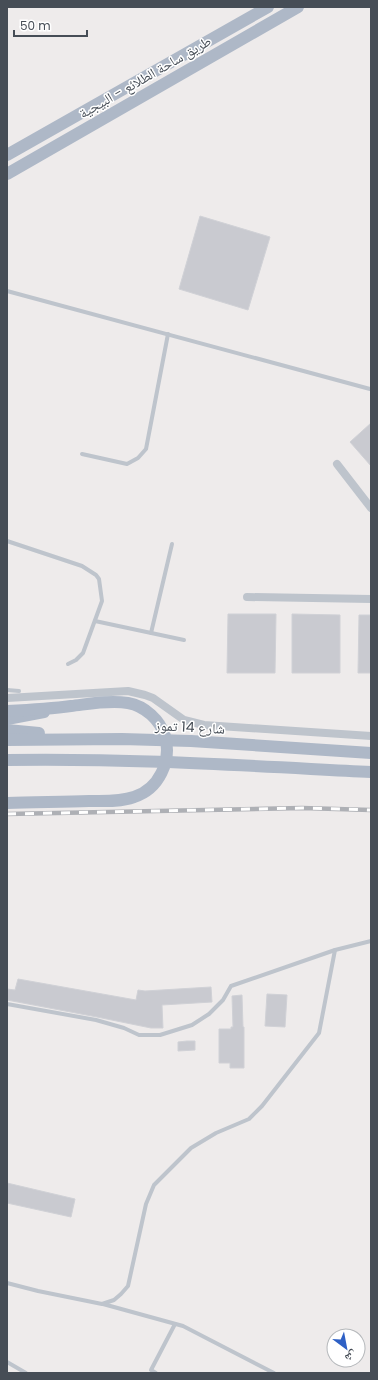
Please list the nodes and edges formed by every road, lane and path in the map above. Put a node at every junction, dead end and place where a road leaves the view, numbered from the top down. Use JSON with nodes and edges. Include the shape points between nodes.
{"nodes":[{"id":1,"x":268,"y":7,"type":"edge"},
{"id":2,"x":298,"y":7,"type":"edge"},
{"id":3,"x":7,"y":154,"type":"edge"},
{"id":4,"x":7,"y":174,"type":"edge"},
{"id":5,"x":7,"y":291,"type":"edge"},
{"id":6,"x":168,"y":334,"type":"junction"},
{"id":7,"x":370,"y":389,"type":"edge"},
{"id":8,"x":82,"y":454,"type":"dead end"},
{"id":9,"x":337,"y":464,"type":"dead end"},
{"id":10,"x":371,"y":508,"type":"edge"},
{"id":11,"x":7,"y":541,"type":"edge"},
{"id":12,"x":172,"y":544,"type":"dead end"},
{"id":13,"x":247,"y":597,"type":"dead end"},
{"id":14,"x":371,"y":599,"type":"edge"},
{"id":15,"x":95,"y":621,"type":"junction"},
{"id":16,"x":151,"y":633,"type":"junction"},
{"id":17,"x":184,"y":640,"type":"dead end"},
{"id":18,"x":68,"y":664,"type":"dead end"},
{"id":19,"x":7,"y":690,"type":"edge"},
{"id":20,"x":19,"y":691,"type":"dead end"},
{"id":21,"x":7,"y":698,"type":"edge"},
{"id":22,"x":88,"y":703,"type":"junction"},
{"id":23,"x":7,"y":711,"type":"edge"},
{"id":24,"x":7,"y":730,"type":"edge"},
{"id":25,"x":371,"y":736,"type":"edge"},
{"id":26,"x":371,"y":753,"type":"edge"},
{"id":27,"x":7,"y":760,"type":"edge"},
{"id":28,"x":371,"y":772,"type":"edge"},
{"id":29,"x":7,"y":803,"type":"edge"},
{"id":30,"x":371,"y":941,"type":"edge"},
{"id":31,"x":335,"y":950,"type":"junction"},
{"id":32,"x":7,"y":1004,"type":"edge"},
{"id":33,"x":7,"y":1283,"type":"edge"},
{"id":34,"x":102,"y":1304,"type":"junction"},
{"id":35,"x":175,"y":1324,"type":"junction"},
{"id":36,"x":7,"y":1362,"type":"edge"},
{"id":37,"x":26,"y":1373,"type":"edge"},
{"id":38,"x":156,"y":1373,"type":"edge"},
{"id":39,"x":274,"y":1373,"type":"edge"}],
"edges":[{"from":1,"to":3,"type":"main road","name":"طريق ساحة الطلائع - البيجية"},
{"from":2,"to":4,"type":"main road","name":"طريق ساحة الطلائع - البيجية"},
{"from":5,"to":6,"type":"lane"},
{"from":6,"to":7,"type":"lane"},
{"from":6,"to":8,"type":"lane","via":[[146,449],[138,458],[127,464]]},
{"from":9,"to":10,"type":"street"},
{"from":11,"to":15,"type":"lane","via":[[82,566],[96,575],[99,579],[102,601]]},
{"from":12,"to":16,"type":"lane"},
{"from":13,"to":14,"type":"street"},
{"from":15,"to":16,"type":"lane"},
{"from":15,"to":18,"type":"lane","via":[[83,653]]},
{"from":16,"to":17,"type":"lane"},
{"from":19,"to":20,"type":"lane"},
{"from":21,"to":25,"type":"street","via":[[128,691],[149,696],[184,720],[204,725]]},
{"from":22,"to":23,"type":"main road","bridge":true},
{"from":22,"to":24,"type":"main road","bridge":true},
{"from":22,"to":29,"type":"main road","bridge":true,"via":[[129,703],[147,711],[154,718],[167,744],[166,763],[157,781],[143,794],[124,800]]},
{"from":24,"to":26,"type":"main road","name":"شارع 14 تموز","via":[[96,739],[191,741]]},
{"from":27,"to":28,"type":"main road","via":[[191,762]]},
{"from":30,"to":31,"type":"lane"},
{"from":31,"to":32,"type":"lane","via":[[231,986],[223,1000],[198,1022],[160,1035],[139,1035],[96,1020]]},
{"from":31,"to":34,"type":"lane","via":[[319,1033],[249,1119],[216,1133],[192,1148],[154,1185],[146,1204],[128,1286],[114,1300]]},
{"from":33,"to":34,"type":"lane"},
{"from":34,"to":35,"type":"lane"},
{"from":35,"to":38,"type":"lane","via":[[151,1370]]},
{"from":35,"to":39,"type":"lane"},
{"from":36,"to":37,"type":"lane"}]}
